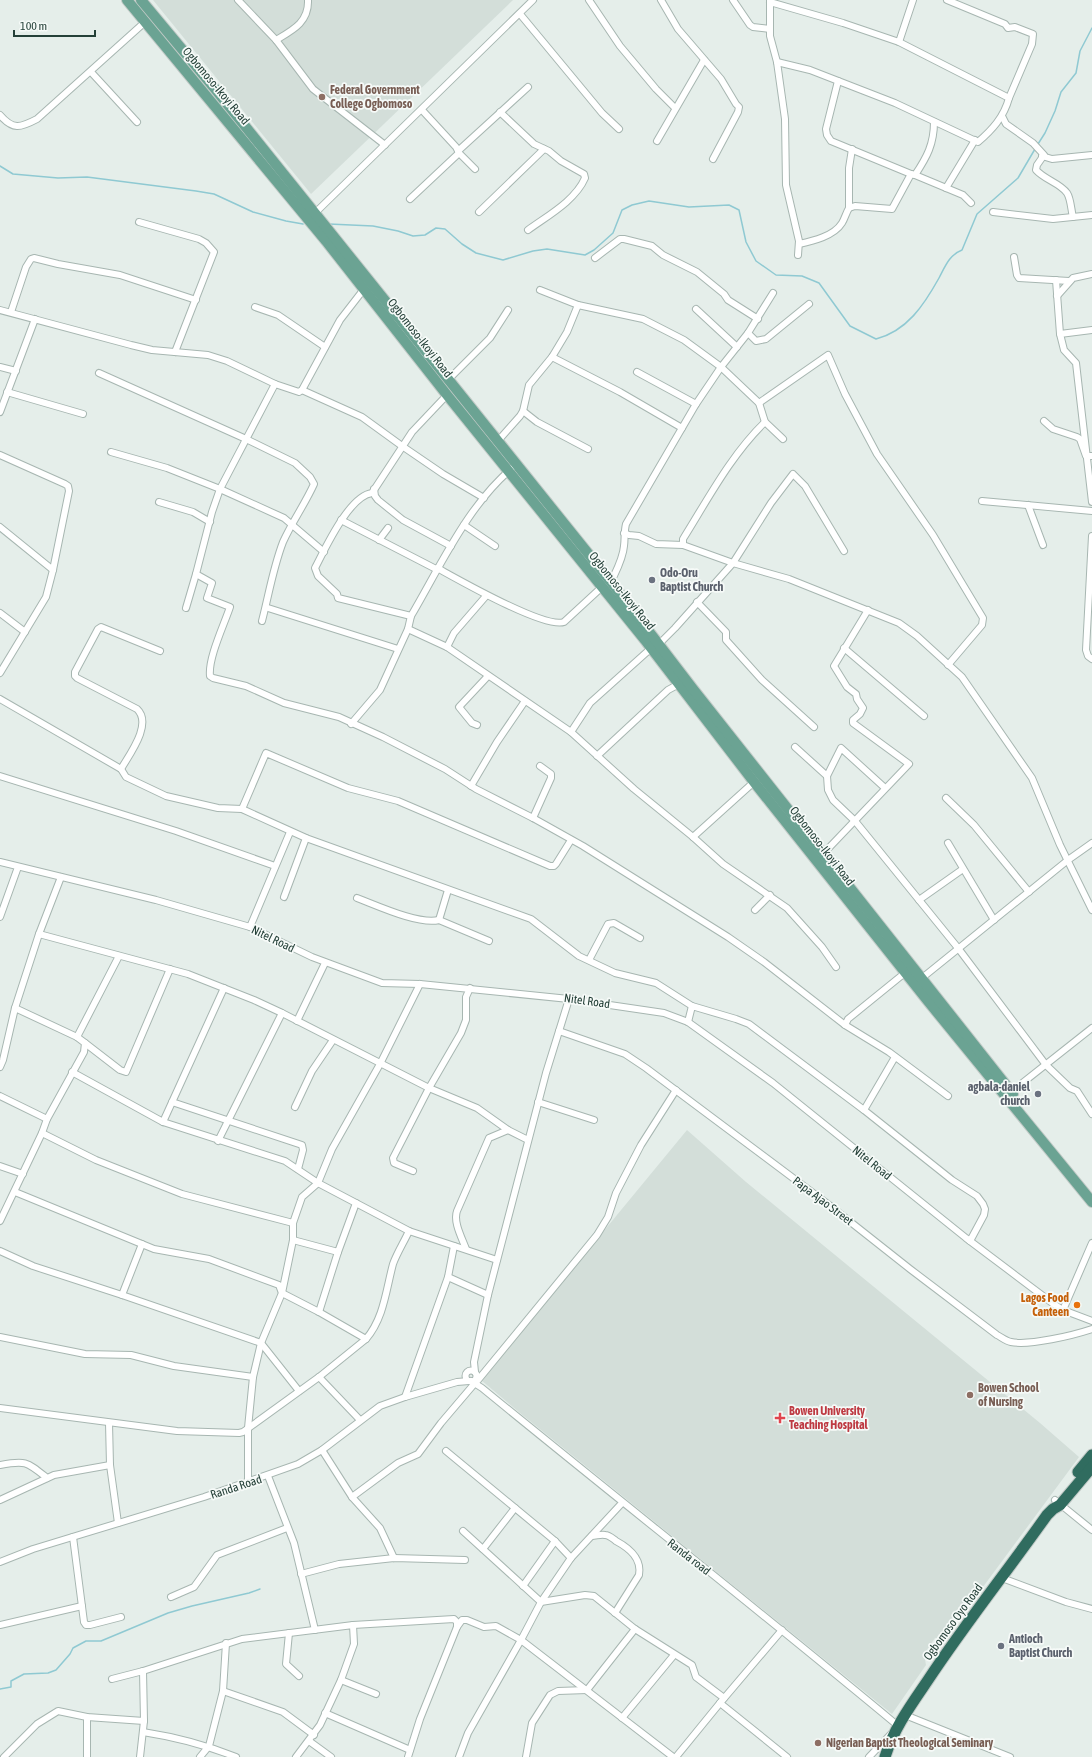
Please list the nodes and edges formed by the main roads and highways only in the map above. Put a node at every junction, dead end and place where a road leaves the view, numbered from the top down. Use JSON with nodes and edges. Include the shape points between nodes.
{"nodes":[{"id":1,"x":127,"y":0,"type":"edge"},
{"id":2,"x":141,"y":0,"type":"edge"},
{"id":3,"x":513,"y":467,"type":"junction"},
{"id":4,"x":656,"y":647,"type":"junction"},
{"id":5,"x":966,"y":1041,"type":"junction"},
{"id":6,"x":1092,"y":1192,"type":"edge"},
{"id":7,"x":1092,"y":1202,"type":"edge"},
{"id":8,"x":1092,"y":1455,"type":"edge"},
{"id":9,"x":1092,"y":1467,"type":"edge"},
{"id":10,"x":1056,"y":1504,"type":"junction"},
{"id":11,"x":885,"y":1757,"type":"edge"}],
"edges":[{"from":1,"to":3,"type":"main road","name":"Ogbomoso-Ikoyi Road","via":[[258,157],[447,395]]},
{"from":2,"to":3,"type":"main road","name":"Ogbomoso-Ikoyi Road","via":[[449,379],[498,442]]},
{"from":3,"to":4,"type":"main road","name":"Ogbomoso-Ikoyi Road","via":[[602,587]]},
{"from":3,"to":4,"type":"main road","name":"Ogbomoso-Ikoyi Road","via":[[611,582]]},
{"from":4,"to":5,"type":"main road","name":"Ogbomoso-Ikoyi Road","via":[[922,978]]},
{"from":4,"to":5,"type":"main road","name":"Ogbomoso-Ikoyi Road","via":[[679,684],[754,782],[906,972]]},
{"from":5,"to":6,"type":"main road","name":"Ogbomoso-Ikoyi Road"},
{"from":5,"to":7,"type":"main road","name":"Ogbomoso-Ikoyi Road"},
{"from":8,"to":10,"type":"highway","name":"Ogbomoso Oyo Road"},
{"from":9,"to":10,"type":"highway","name":"Ogbomoso Oyo Road"},
{"from":10,"to":11,"type":"highway","name":"Ogbomoso Oyo Road","via":[[944,1656],[896,1728]]}]}
